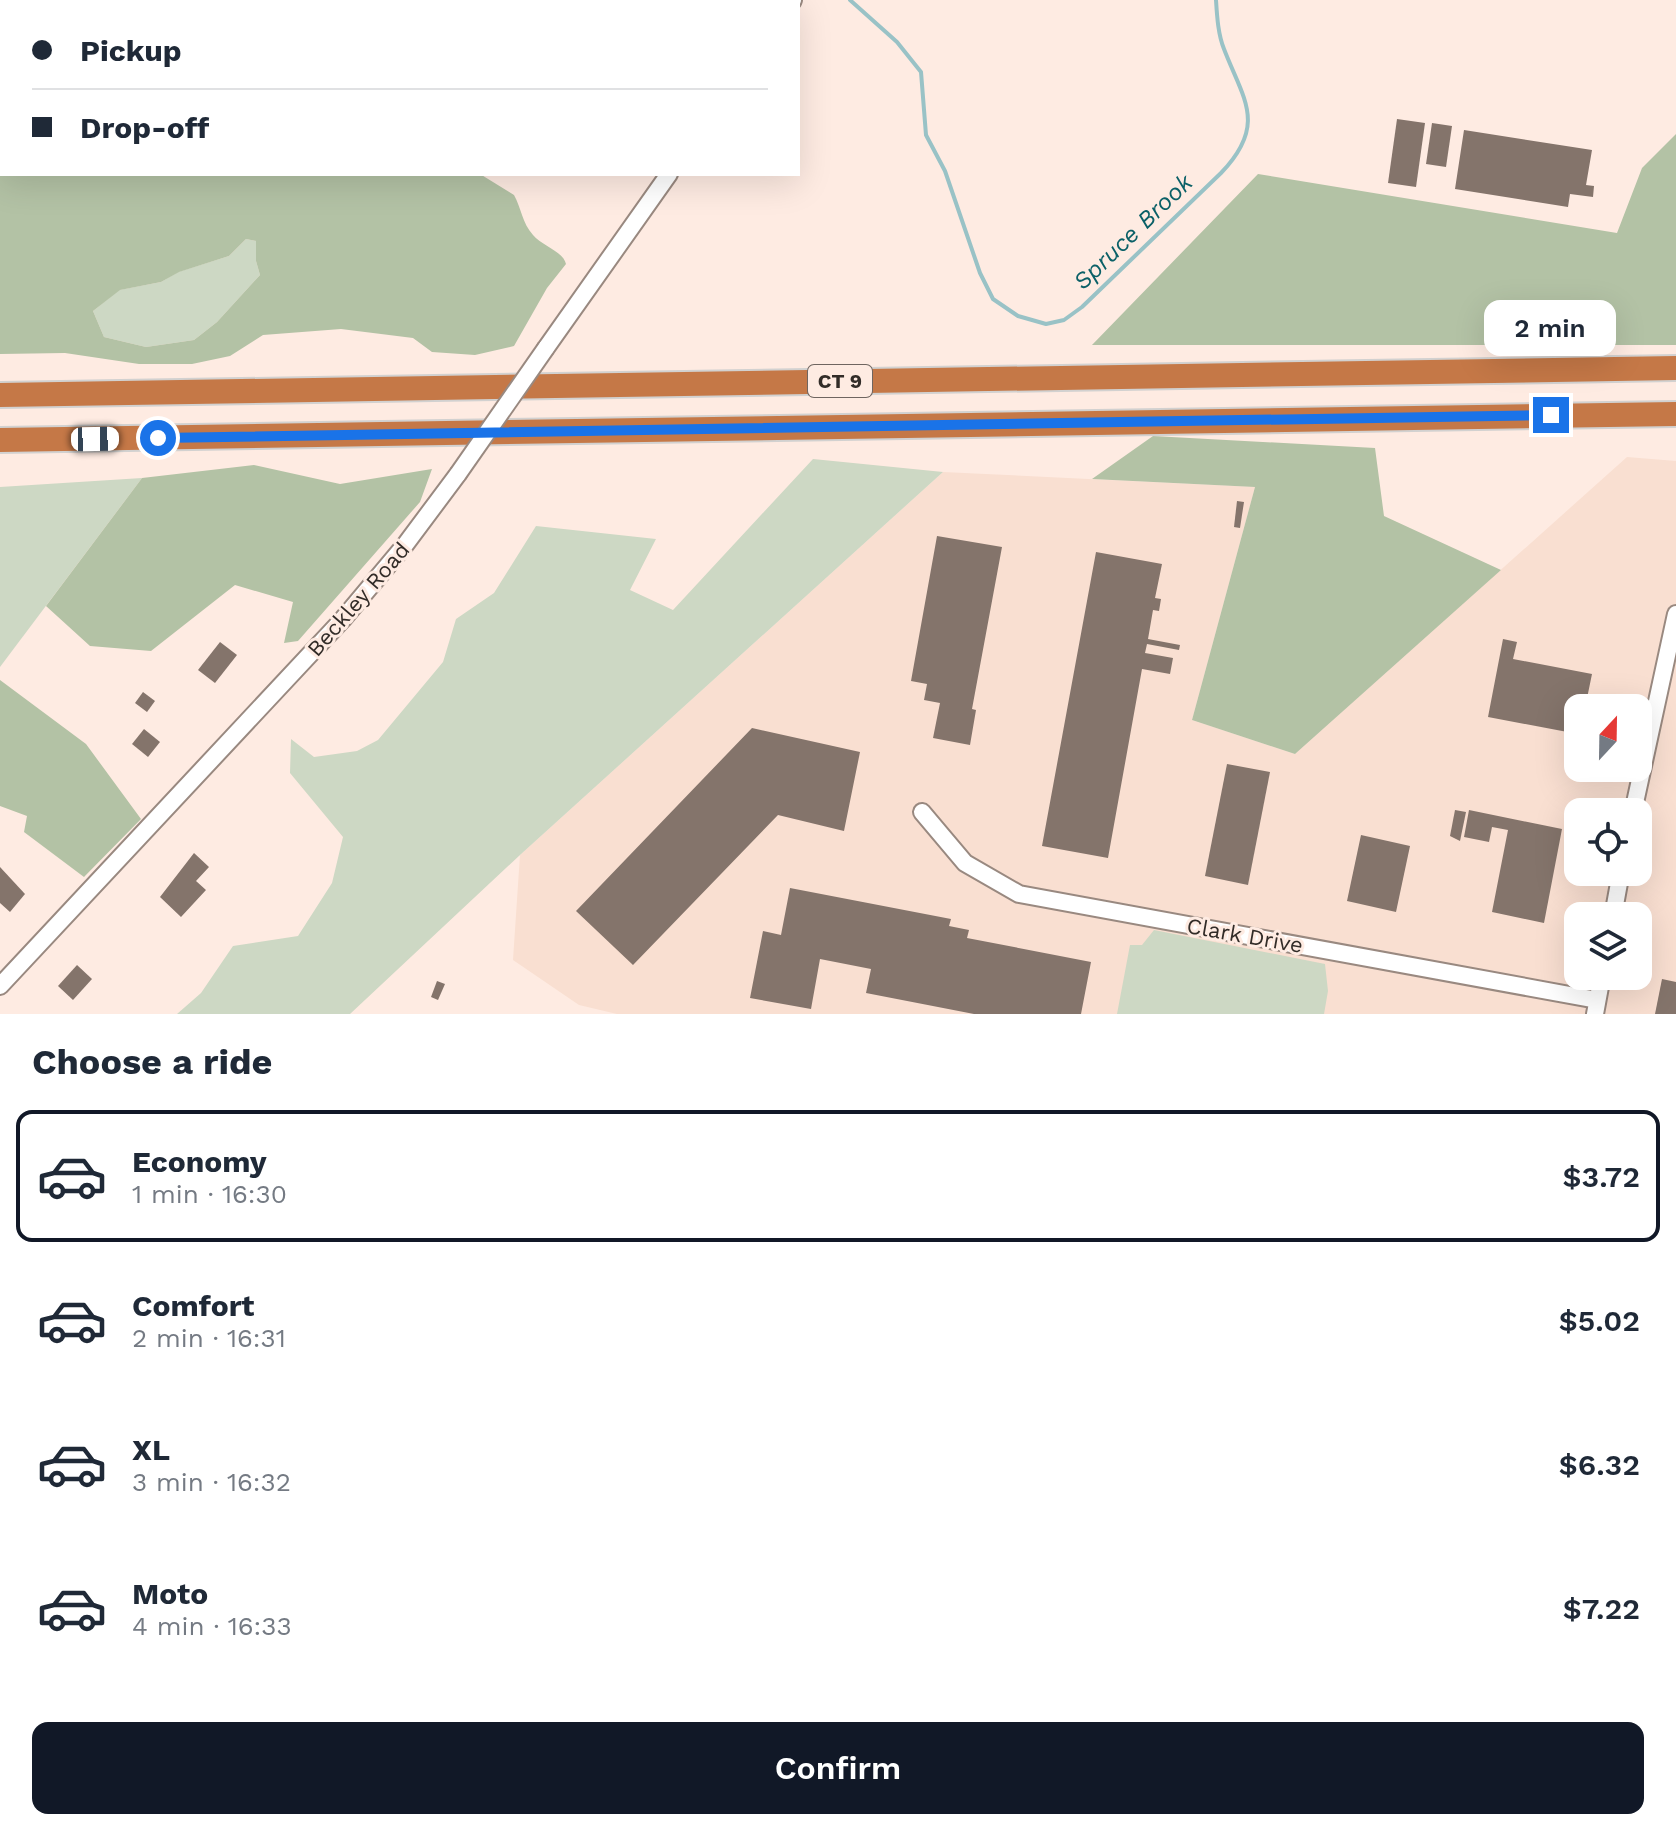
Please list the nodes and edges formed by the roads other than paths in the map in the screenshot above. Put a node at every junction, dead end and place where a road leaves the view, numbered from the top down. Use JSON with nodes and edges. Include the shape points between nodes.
{"nodes":[{"id":1,"x":668,"y":176,"type":"edge"},
{"id":2,"x":1676,"y":368,"type":"edge"},
{"id":3,"x":0,"y":395,"type":"edge"},
{"id":4,"x":1676,"y":414,"type":"edge"},
{"id":5,"x":0,"y":440,"type":"edge"},
{"id":6,"x":1676,"y":614,"type":"edge"},
{"id":7,"x":1636,"y":798,"type":"edge"},
{"id":8,"x":922,"y":812,"type":"dead end"},
{"id":9,"x":0,"y":986,"type":"edge"},
{"id":10,"x":1596,"y":1007,"type":"edge"}],
"edges":[{"from":1,"to":9,"type":"street","name":"Beckley Road","bridge":true,"via":[[420,527],[343,619]]},
{"from":2,"to":3,"type":"highway","number":"CT 9"},
{"from":4,"to":5,"type":"highway","number":"CT 9"},
{"from":6,"to":7,"type":"street"},
{"from":8,"to":10,"type":"street","name":"Clark Drive","via":[[965,863],[1019,894]]}]}
